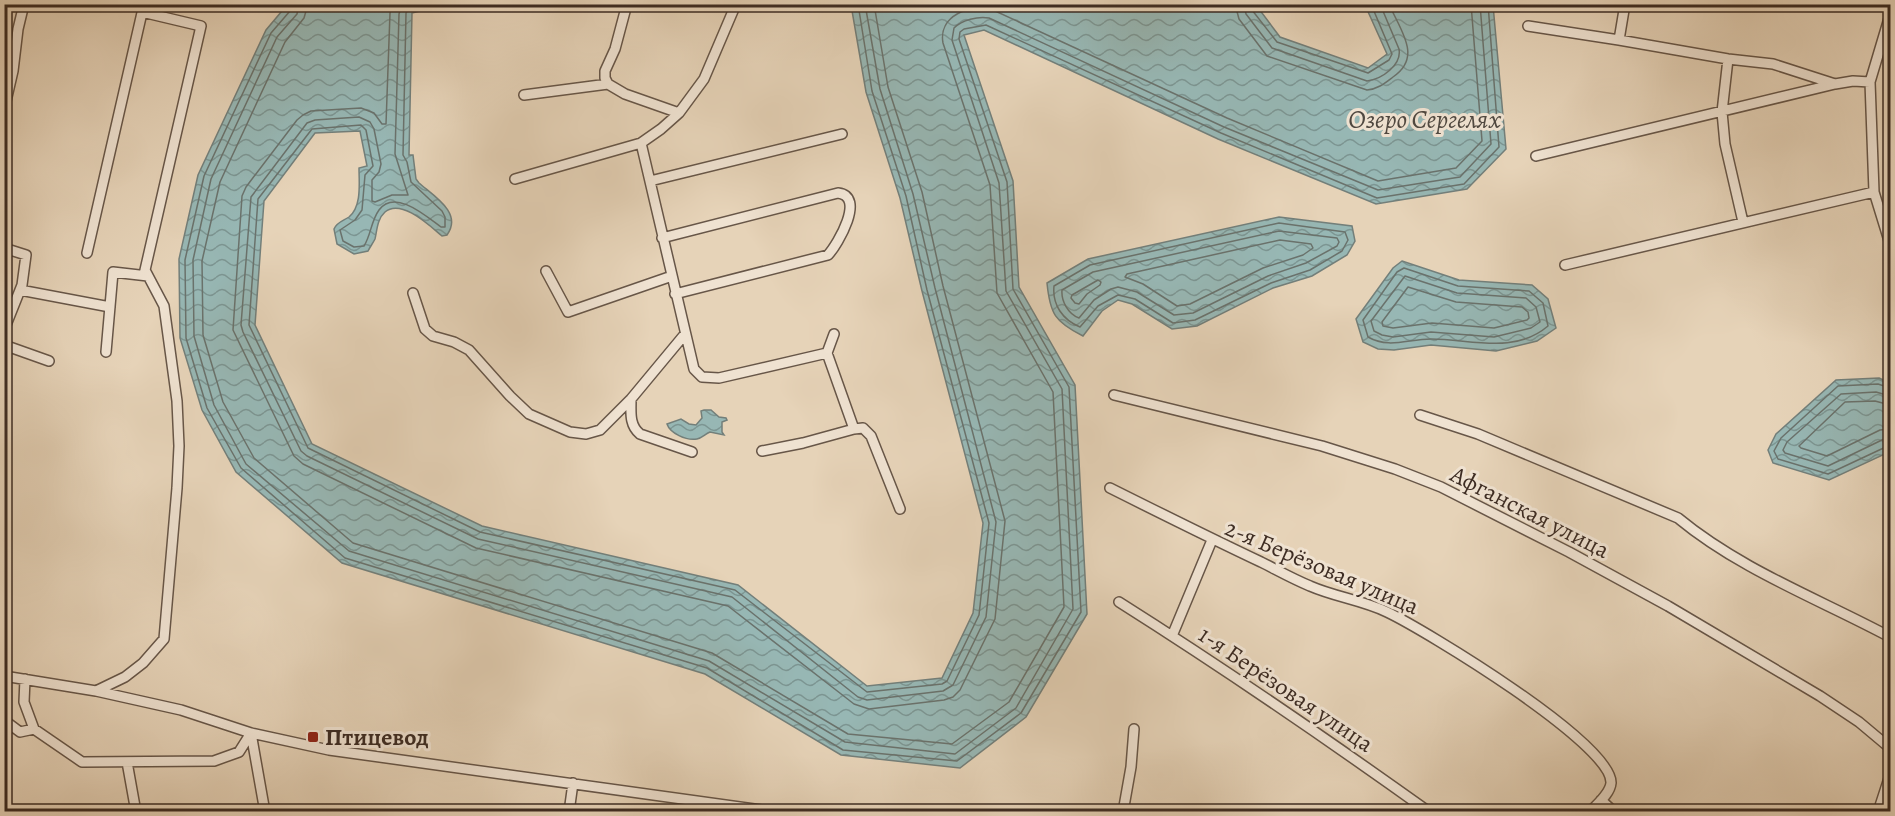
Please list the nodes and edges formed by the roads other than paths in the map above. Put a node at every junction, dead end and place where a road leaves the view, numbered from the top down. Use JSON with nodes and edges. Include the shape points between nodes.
{"nodes":[{"id":1,"x":24,"y":4,"type":"edge"},
{"id":2,"x":627,"y":4,"type":"edge"},
{"id":3,"x":736,"y":4,"type":"edge"},
{"id":4,"x":1625,"y":4,"type":"edge"},
{"id":5,"x":143,"y":8,"type":"edge"},
{"id":6,"x":1890,"y":15,"type":"edge"},
{"id":7,"x":1528,"y":26,"type":"dead end"},
{"id":8,"x":1619,"y":40,"type":"junction"},
{"id":9,"x":1728,"y":59,"type":"junction"},
{"id":10,"x":1870,"y":81,"type":"junction"},
{"id":11,"x":608,"y":84,"type":"junction"},
{"id":12,"x":1835,"y":84,"type":"junction"},
{"id":13,"x":524,"y":95,"type":"dead end"},
{"id":14,"x":4,"y":110,"type":"edge"},
{"id":15,"x":1722,"y":112,"type":"junction"},
{"id":16,"x":679,"y":113,"type":"junction"},
{"id":17,"x":842,"y":134,"type":"dead end"},
{"id":18,"x":641,"y":143,"type":"junction"},
{"id":19,"x":1536,"y":156,"type":"dead end"},
{"id":20,"x":515,"y":179,"type":"dead end"},
{"id":21,"x":650,"y":182,"type":"junction"},
{"id":22,"x":1874,"y":192,"type":"junction"},
{"id":23,"x":1743,"y":222,"type":"junction"},
{"id":24,"x":662,"y":238,"type":"junction"},
{"id":25,"x":1890,"y":244,"type":"edge"},
{"id":26,"x":4,"y":248,"type":"edge"},
{"id":27,"x":87,"y":253,"type":"dead end"},
{"id":28,"x":1565,"y":264,"type":"dead end"},
{"id":29,"x":546,"y":271,"type":"dead end"},
{"id":30,"x":148,"y":276,"type":"junction"},
{"id":31,"x":672,"y":276,"type":"junction"},
{"id":32,"x":20,"y":290,"type":"junction"},
{"id":33,"x":413,"y":293,"type":"dead end"},
{"id":34,"x":675,"y":294,"type":"junction"},
{"id":35,"x":110,"y":307,"type":"junction"},
{"id":36,"x":4,"y":330,"type":"edge"},
{"id":37,"x":686,"y":334,"type":"junction"},
{"id":38,"x":834,"y":334,"type":"dead end"},
{"id":39,"x":4,"y":345,"type":"edge"},
{"id":40,"x":106,"y":352,"type":"dead end"},
{"id":41,"x":827,"y":352,"type":"junction"},
{"id":42,"x":49,"y":361,"type":"dead end"},
{"id":43,"x":1114,"y":395,"type":"dead end"},
{"id":44,"x":631,"y":399,"type":"junction"},
{"id":45,"x":1420,"y":415,"type":"dead end"},
{"id":46,"x":854,"y":429,"type":"junction"},
{"id":47,"x":762,"y":451,"type":"dead end"},
{"id":48,"x":692,"y":453,"type":"dead end"},
{"id":49,"x":1110,"y":488,"type":"dead end"},
{"id":50,"x":900,"y":509,"type":"dead end"},
{"id":51,"x":1212,"y":540,"type":"junction"},
{"id":52,"x":1119,"y":602,"type":"dead end"},
{"id":53,"x":1172,"y":636,"type":"junction"},
{"id":54,"x":1890,"y":638,"type":"edge"},
{"id":55,"x":4,"y":676,"type":"edge"},
{"id":56,"x":25,"y":679,"type":"junction"},
{"id":57,"x":96,"y":691,"type":"junction"},
{"id":58,"x":4,"y":720,"type":"edge"},
{"id":59,"x":34,"y":729,"type":"junction"},
{"id":60,"x":1134,"y":729,"type":"dead end"},
{"id":61,"x":251,"y":733,"type":"junction"},
{"id":62,"x":1890,"y":748,"type":"edge"},
{"id":63,"x":127,"y":762,"type":"junction"},
{"id":64,"x":1890,"y":775,"type":"edge"},
{"id":65,"x":573,"y":783,"type":"junction"},
{"id":66,"x":1601,"y":800,"type":"junction"},
{"id":67,"x":136,"y":812,"type":"edge"},
{"id":68,"x":265,"y":812,"type":"edge"},
{"id":69,"x":569,"y":812,"type":"edge"},
{"id":70,"x":776,"y":812,"type":"edge"},
{"id":71,"x":1123,"y":812,"type":"edge"},
{"id":72,"x":1429,"y":812,"type":"edge"},
{"id":73,"x":1590,"y":812,"type":"edge"},
{"id":74,"x":1614,"y":812,"type":"edge"},
{"id":75,"x":1878,"y":812,"type":"edge"}],
"edges":[{"from":1,"to":14,"type":"street"},
{"from":2,"to":11,"type":"street","via":[[606,71]]},
{"from":3,"to":16,"type":"street","via":[[705,80]]},
{"from":4,"to":8,"type":"street"},
{"from":5,"to":27,"type":"street"},
{"from":5,"to":30,"type":"street","via":[[201,26],[145,270]]},
{"from":6,"to":10,"type":"street"},
{"from":7,"to":8,"type":"street"},
{"from":8,"to":9,"type":"street"},
{"from":9,"to":12,"type":"street","via":[[1773,64]]},
{"from":9,"to":15,"type":"street"},
{"from":10,"to":12,"type":"street"},
{"from":10,"to":22,"type":"street"},
{"from":11,"to":13,"type":"street"},
{"from":11,"to":16,"type":"street"},
{"from":12,"to":15,"type":"street"},
{"from":15,"to":19,"type":"street"},
{"from":15,"to":23,"type":"street","via":[[1725,144]]},
{"from":16,"to":18,"type":"street"},
{"from":17,"to":21,"type":"street"},
{"from":18,"to":20,"type":"street"},
{"from":18,"to":21,"type":"street"},
{"from":21,"to":24,"type":"street"},
{"from":22,"to":23,"type":"street"},
{"from":22,"to":25,"type":"street"},
{"from":23,"to":28,"type":"street"},
{"from":24,"to":31,"type":"street"},
{"from":24,"to":34,"type":"street","via":[[838,193],[847,197],[847,224],[828,255]]},
{"from":26,"to":32,"type":"street","via":[[26,255]]},
{"from":29,"to":31,"type":"street","via":[[568,312]]},
{"from":30,"to":35,"type":"street","via":[[113,272]]},
{"from":30,"to":57,"type":"street","via":[[164,306],[179,446],[164,639],[125,677]]},
{"from":31,"to":34,"type":"street"},
{"from":32,"to":35,"type":"street"},
{"from":32,"to":36,"type":"street"},
{"from":33,"to":44,"type":"street","via":[[425,328],[434,336],[469,350],[516,402],[547,423],[586,434],[600,429]]},
{"from":34,"to":37,"type":"street"},
{"from":35,"to":40,"type":"street"},
{"from":37,"to":41,"type":"street","via":[[694,369],[702,377],[719,378]]},
{"from":37,"to":44,"type":"street"},
{"from":38,"to":41,"type":"street"},
{"from":39,"to":42,"type":"street"},
{"from":41,"to":46,"type":"street"},
{"from":43,"to":62,"type":"street","name":"Афганская улица","via":[[1322,446],[1442,488],[1668,606],[1820,696]]},
{"from":44,"to":48,"type":"street","via":[[634,429]]},
{"from":45,"to":54,"type":"street","via":[[1478,434],[1678,518],[1740,562]]},
{"from":46,"to":47,"type":"street"},
{"from":46,"to":50,"type":"street","via":[[863,428],[871,436]]},
{"from":49,"to":51,"type":"street","name":"2-я Берёзовая улица"},
{"from":51,"to":53,"type":"street"},
{"from":51,"to":66,"type":"street","name":"2-я Берёзовая улица","via":[[1311,586],[1364,601],[1389,613],[1506,682],[1596,756],[1611,782],[1610,790]]},
{"from":52,"to":53,"type":"street","name":"1-я Берёзовая улица"},
{"from":53,"to":72,"type":"street","name":"1-я Берёзовая улица"},
{"from":55,"to":56,"type":"street"},
{"from":56,"to":57,"type":"street"},
{"from":56,"to":59,"type":"street","via":[[24,702]]},
{"from":57,"to":61,"type":"street","via":[[181,710]]},
{"from":58,"to":59,"type":"street","via":[[20,732]]},
{"from":59,"to":63,"type":"street","via":[[82,762]]},
{"from":60,"to":71,"type":"street"},
{"from":61,"to":63,"type":"street","via":[[239,752],[214,761]]},
{"from":61,"to":65,"type":"street","via":[[329,750]]},
{"from":61,"to":68,"type":"street"},
{"from":63,"to":67,"type":"street"},
{"from":64,"to":75,"type":"street"},
{"from":65,"to":69,"type":"street"},
{"from":65,"to":70,"type":"street"},
{"from":66,"to":73,"type":"street"},
{"from":66,"to":74,"type":"street"}]}
